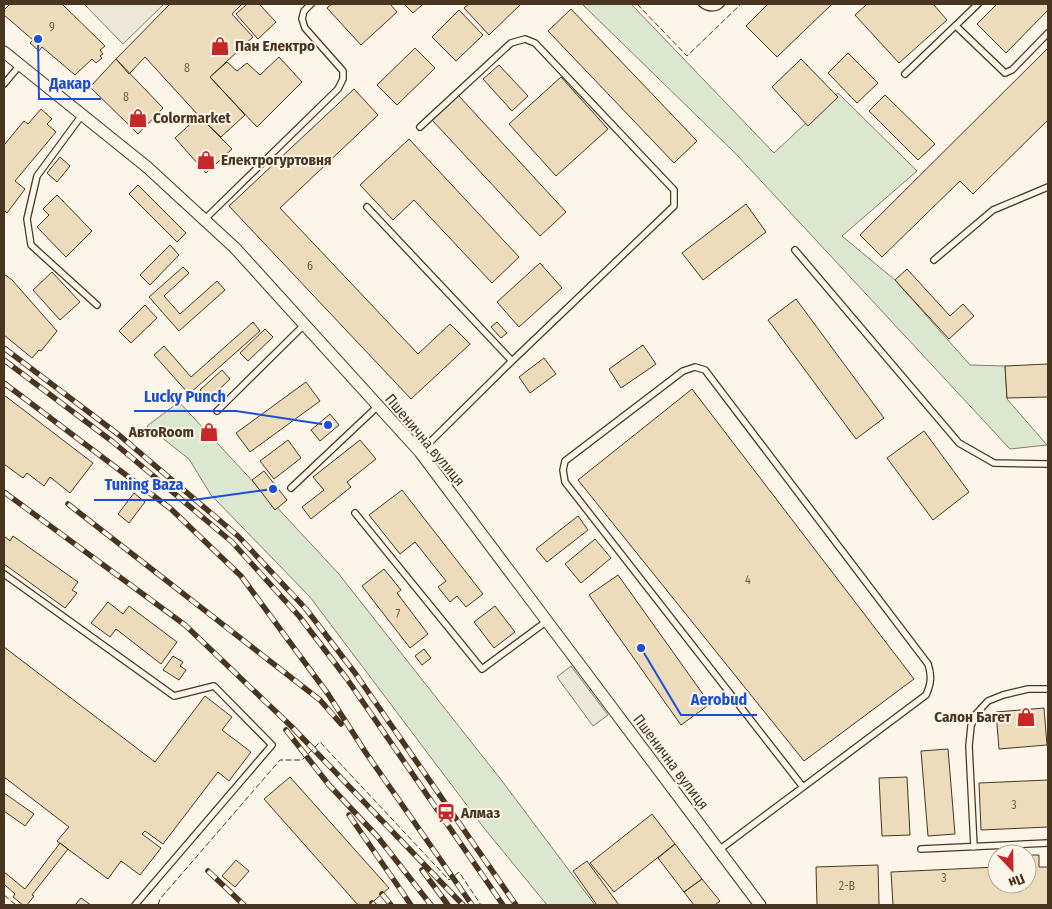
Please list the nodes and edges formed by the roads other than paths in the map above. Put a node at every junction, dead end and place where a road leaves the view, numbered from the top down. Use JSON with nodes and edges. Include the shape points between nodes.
{"nodes":[{"id":1,"x":312,"y":4,"type":"edge"},
{"id":2,"x":702,"y":4,"type":"edge"},
{"id":3,"x":721,"y":4,"type":"edge"},
{"id":4,"x":978,"y":4,"type":"edge"},
{"id":5,"x":956,"y":26,"type":"junction"},
{"id":6,"x":1048,"y":33,"type":"edge"},
{"id":7,"x":4,"y":52,"type":"edge"},
{"id":8,"x":20,"y":65,"type":"junction"},
{"id":9,"x":905,"y":74,"type":"dead end"},
{"id":10,"x":4,"y":84,"type":"edge"},
{"id":11,"x":82,"y":115,"type":"junction"},
{"id":12,"x":420,"y":127,"type":"dead end"},
{"id":13,"x":1048,"y":187,"type":"edge"},
{"id":14,"x":367,"y":207,"type":"dead end"},
{"id":15,"x":204,"y":220,"type":"junction"},
{"id":16,"x":794,"y":250,"type":"dead end"},
{"id":17,"x":934,"y":260,"type":"dead end"},
{"id":18,"x":97,"y":305,"type":"dead end"},
{"id":19,"x":304,"y":324,"type":"junction"},
{"id":20,"x":512,"y":361,"type":"junction"},
{"id":21,"x":378,"y":406,"type":"junction"},
{"id":22,"x":217,"y":411,"type":"dead end"},
{"id":23,"x":420,"y":452,"type":"junction"},
{"id":24,"x":1048,"y":464,"type":"edge"},
{"id":25,"x":291,"y":488,"type":"dead end"},
{"id":26,"x":355,"y":512,"type":"dead end"},
{"id":27,"x":4,"y":574,"type":"edge"},
{"id":28,"x":547,"y":621,"type":"junction"},
{"id":29,"x":1048,"y":689,"type":"edge"},
{"id":30,"x":802,"y":787,"type":"junction"},
{"id":31,"x":1048,"y":843,"type":"edge"},
{"id":32,"x":974,"y":848,"type":"junction"},
{"id":33,"x":718,"y":850,"type":"junction"},
{"id":34,"x":921,"y":850,"type":"dead end"},
{"id":35,"x":135,"y":905,"type":"edge"},
{"id":36,"x":760,"y":905,"type":"edge"}],
"edges":[{"from":1,"to":15,"type":"lane","via":[[304,11],[305,28],[343,71],[343,79],[338,89]]},
{"from":2,"to":3,"type":"lane","via":[[712,8]]},
{"from":4,"to":5,"type":"lane"},
{"from":5,"to":6,"type":"lane","via":[[1005,73],[1012,70]]},
{"from":5,"to":9,"type":"lane"},
{"from":7,"to":8,"type":"street","name":"Пшенична вулиця"},
{"from":8,"to":10,"type":"lane"},
{"from":8,"to":11,"type":"street","name":"Пшенична вулиця"},
{"from":11,"to":15,"type":"street","name":"Пшенична вулиця","via":[[147,167]]},
{"from":11,"to":18,"type":"lane","via":[[37,176],[27,219],[31,245]]},
{"from":12,"to":20,"type":"lane","via":[[511,43],[525,39],[535,43],[674,190],[674,206]]},
{"from":13,"to":17,"type":"lane","via":[[993,210]]},
{"from":14,"to":20,"type":"lane"},
{"from":15,"to":19,"type":"street","name":"Пшенична вулиця","via":[[235,248]]},
{"from":16,"to":24,"type":"lane","via":[[959,443],[994,463]]},
{"from":19,"to":21,"type":"street","name":"Пшенична вулиця"},
{"from":19,"to":22,"type":"lane"},
{"from":20,"to":23,"type":"lane"},
{"from":21,"to":23,"type":"street","name":"Пшенична вулиця"},
{"from":21,"to":25,"type":"lane"},
{"from":23,"to":28,"type":"street","name":"Пшенична вулиця"},
{"from":26,"to":28,"type":"lane","via":[[482,669]]},
{"from":27,"to":35,"type":"lane","via":[[174,696],[214,686],[272,745]]},
{"from":28,"to":33,"type":"street","name":"Пшенична вулиця"},
{"from":29,"to":32,"type":"lane","via":[[1028,689],[1003,695],[988,701],[976,714],[968,746]]},
{"from":30,"to":30,"type":"lane","via":[[926,695],[931,676],[928,664],[705,370],[695,367],[683,371],[565,461],[565,482]]},
{"from":30,"to":33,"type":"lane"},
{"from":31,"to":32,"type":"lane"},
{"from":32,"to":34,"type":"lane"},
{"from":33,"to":36,"type":"street","name":"Пшенична вулиця"}]}
